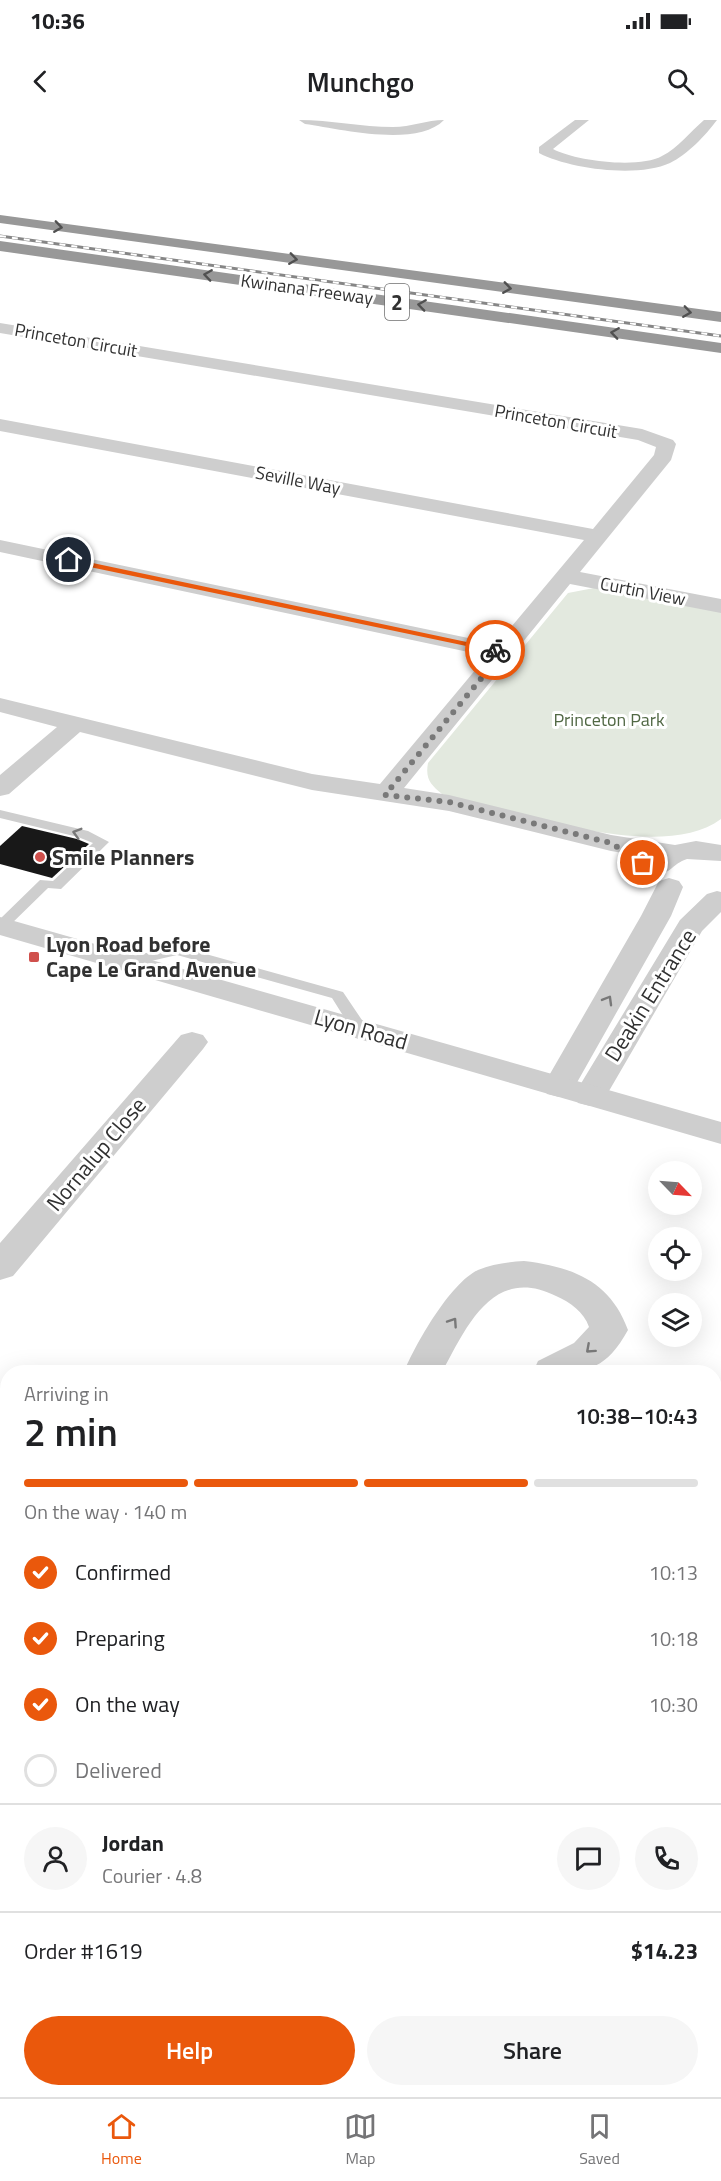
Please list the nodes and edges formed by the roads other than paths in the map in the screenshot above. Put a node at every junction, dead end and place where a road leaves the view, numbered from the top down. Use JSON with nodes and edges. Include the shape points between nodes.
{"nodes":[{"id":1,"x":305,"y":120,"type":"edge"},
{"id":2,"x":438,"y":120,"type":"edge"},
{"id":3,"x":584,"y":120,"type":"edge"},
{"id":4,"x":711,"y":120,"type":"edge"},
{"id":5,"x":0,"y":219,"type":"edge"},
{"id":6,"x":0,"y":246,"type":"edge"},
{"id":7,"x":721,"y":317,"type":"edge"},
{"id":8,"x":0,"y":328,"type":"edge"},
{"id":9,"x":721,"y":349,"type":"edge"},
{"id":10,"x":0,"y":425,"type":"edge"},
{"id":11,"x":597,"y":536,"type":"junction"},
{"id":12,"x":0,"y":546,"type":"edge"},
{"id":13,"x":564,"y":576,"type":"junction"},
{"id":14,"x":721,"y":606,"type":"edge"},
{"id":15,"x":503,"y":652,"type":"junction"},
{"id":16,"x":0,"y":705,"type":"edge"},
{"id":17,"x":75,"y":724,"type":"junction"},
{"id":18,"x":0,"y":789,"type":"edge"},
{"id":19,"x":385,"y":795,"type":"junction"},
{"id":20,"x":0,"y":814,"type":"edge"},
{"id":21,"x":691,"y":859,"type":"edge"},
{"id":22,"x":719,"y":899,"type":"edge"},
{"id":23,"x":0,"y":926,"type":"edge"},
{"id":24,"x":192,"y":1042,"type":"dead end"},
{"id":25,"x":559,"y":1086,"type":"junction"},
{"id":26,"x":590,"y":1095,"type":"junction"},
{"id":27,"x":721,"y":1133,"type":"edge"},
{"id":28,"x":0,"y":1267,"type":"edge"},
{"id":29,"x":427,"y":1365,"type":"edge"},
{"id":30,"x":565,"y":1365,"type":"edge"}],
"edges":[{"from":1,"to":2,"type":"street","via":[[401,131],[426,129]]},
{"from":3,"to":4,"type":"street","via":[[544,150],[563,158],[646,166],[664,161]]},
{"from":5,"to":7,"type":"highway","name":"Kwinana Freeway","number":"2","one_way":true},
{"from":9,"to":6,"type":"highway","name":"Kwinana Freeway","number":"2","one_way":true},
{"from":8,"to":11,"type":"street","name":"Princeton Circuit","via":[[631,433],[666,444],[664,456]]},
{"from":10,"to":11,"type":"street","name":"Seville Way"},
{"from":11,"to":13,"type":"street","name":"Princeton Circuit"},
{"from":12,"to":15,"type":"street"},
{"from":13,"to":14,"type":"street","name":"Curtin View"},
{"from":13,"to":15,"type":"street","name":"Princeton Circuit"},
{"from":15,"to":19,"type":"street","name":"Princeton Circuit"},
{"from":16,"to":17,"type":"street"},
{"from":17,"to":18,"type":"street"},
{"from":17,"to":19,"type":"street","via":[[312,782]]},
{"from":19,"to":21,"type":"street","via":[[449,802]]},
{"from":23,"to":20,"type":"lane","one_way":true,"via":[[45,884],[56,886],[102,842]]},
{"from":21,"to":22,"type":"street","via":[[690,897]]},
{"from":25,"to":21,"type":"street","name":"Deakin Entrance","one_way":true},
{"from":22,"to":26,"type":"street","name":"Deakin Entrance","via":[[690,926]]},
{"from":23,"to":25,"type":"street","name":"Lyon Road"},
{"from":24,"to":28,"type":"street","name":"Nornalup Close"},
{"from":25,"to":26,"type":"street","name":"Lyon Road"},
{"from":26,"to":27,"type":"street","name":"Lyon Road"},
{"from":29,"to":30,"type":"street","one_way":true,"via":[[467,1301],[490,1280],[513,1276],[564,1282],[584,1293],[607,1319],[609,1330],[587,1353]]}]}
